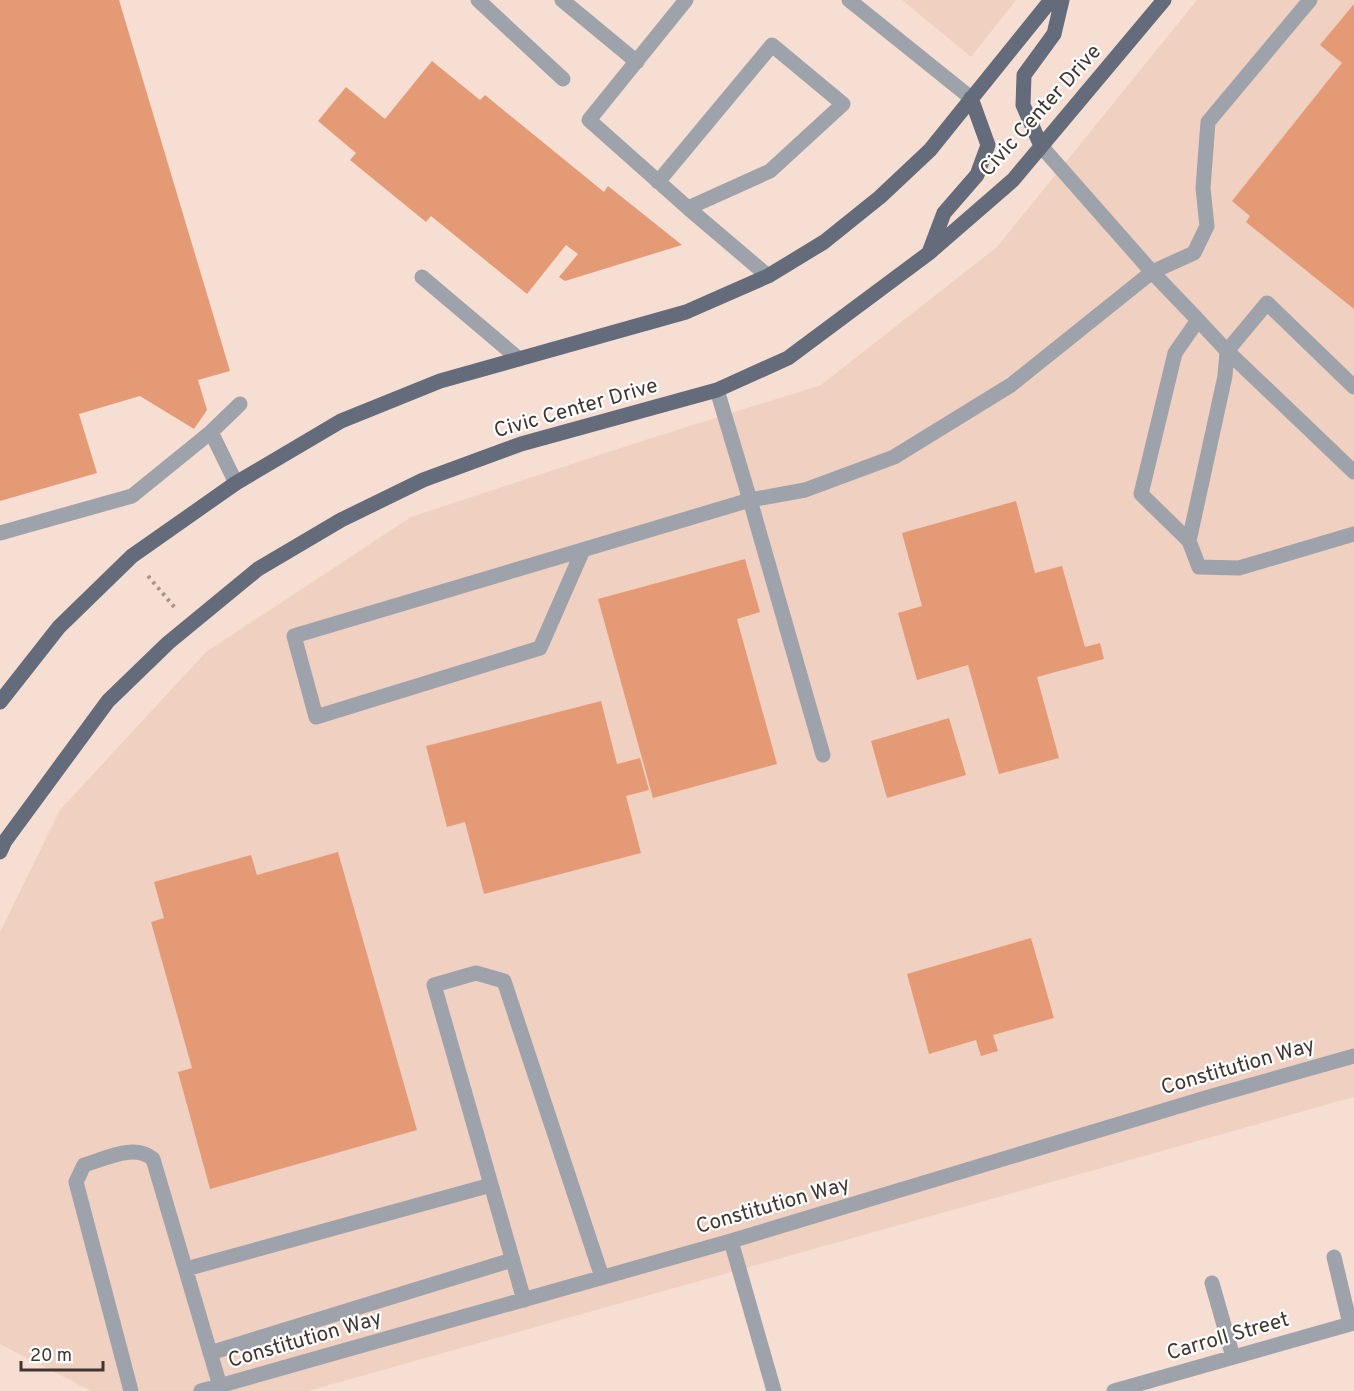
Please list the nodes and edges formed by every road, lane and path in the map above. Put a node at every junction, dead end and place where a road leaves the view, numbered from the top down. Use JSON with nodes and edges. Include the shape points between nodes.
{"nodes":[{"id":1,"x":478,"y":0,"type":"edge"},
{"id":2,"x":562,"y":0,"type":"edge"},
{"id":3,"x":686,"y":0,"type":"edge"},
{"id":4,"x":849,"y":0,"type":"edge"},
{"id":5,"x":1051,"y":0,"type":"edge"},
{"id":6,"x":1062,"y":0,"type":"edge"},
{"id":7,"x":1164,"y":0,"type":"edge"},
{"id":8,"x":1310,"y":0,"type":"edge"},
{"id":9,"x":637,"y":62,"type":"junction"},
{"id":10,"x":563,"y":80,"type":"dead end"},
{"id":11,"x":971,"y":98,"type":"junction"},
{"id":12,"x":1041,"y":146,"type":"junction"},
{"id":13,"x":658,"y":182,"type":"junction"},
{"id":14,"x":688,"y":208,"type":"junction"},
{"id":15,"x":929,"y":253,"type":"junction"},
{"id":16,"x":1152,"y":272,"type":"junction"},
{"id":17,"x":768,"y":276,"type":"junction"},
{"id":18,"x":422,"y":277,"type":"dead end"},
{"id":19,"x":1197,"y":320,"type":"junction"},
{"id":20,"x":1227,"y":351,"type":"junction"},
{"id":21,"x":519,"y":358,"type":"junction"},
{"id":22,"x":1354,"y":387,"type":"edge"},
{"id":23,"x":717,"y":390,"type":"junction"},
{"id":24,"x":240,"y":404,"type":"dead end"},
{"id":25,"x":211,"y":432,"type":"junction"},
{"id":26,"x":1354,"y":472,"type":"edge"},
{"id":27,"x":236,"y":483,"type":"junction"},
{"id":28,"x":750,"y":500,"type":"junction"},
{"id":29,"x":0,"y":533,"type":"edge"},
{"id":30,"x":1354,"y":534,"type":"edge"},
{"id":31,"x":1189,"y":541,"type":"junction"},
{"id":32,"x":583,"y":550,"type":"junction"},
{"id":33,"x":148,"y":576,"type":"dead end"},
{"id":34,"x":176,"y":609,"type":"dead end"},
{"id":35,"x":0,"y":702,"type":"edge"},
{"id":36,"x":823,"y":755,"type":"dead end"},
{"id":37,"x":0,"y":852,"type":"edge"},
{"id":38,"x":1354,"y":1056,"type":"edge"},
{"id":39,"x":491,"y":1185,"type":"junction"},
{"id":40,"x":731,"y":1241,"type":"junction"},
{"id":41,"x":1334,"y":1257,"type":"dead end"},
{"id":42,"x":512,"y":1260,"type":"junction"},
{"id":43,"x":186,"y":1269,"type":"junction"},
{"id":44,"x":602,"y":1277,"type":"junction"},
{"id":45,"x":1212,"y":1283,"type":"dead end"},
{"id":46,"x":524,"y":1300,"type":"junction"},
{"id":47,"x":1352,"y":1323,"type":"edge"},
{"id":48,"x":210,"y":1353,"type":"junction"},
{"id":49,"x":1233,"y":1357,"type":"junction"},
{"id":50,"x":220,"y":1386,"type":"junction"},
{"id":51,"x":131,"y":1391,"type":"edge"},
{"id":52,"x":201,"y":1391,"type":"edge"},
{"id":53,"x":774,"y":1391,"type":"edge"},
{"id":54,"x":1114,"y":1391,"type":"edge"}],
"edges":[{"from":1,"to":10,"type":"street"},
{"from":2,"to":9,"type":"street"},
{"from":3,"to":9,"type":"street"},
{"from":4,"to":11,"type":"street"},
{"from":5,"to":11,"type":"main road"},
{"from":6,"to":12,"type":"main road","via":[[1054,34],[1024,75],[1023,105]]},
{"from":7,"to":12,"type":"main road","name":"Civic Center Drive"},
{"from":8,"to":16,"type":"street","via":[[1208,122],[1203,188],[1208,226],[1194,253]]},
{"from":9,"to":13,"type":"street","via":[[589,120]]},
{"from":11,"to":15,"type":"main road","via":[[988,145],[977,175],[944,213]]},
{"from":11,"to":17,"type":"main road","via":[[930,150],[880,197],[824,242]]},
{"from":12,"to":15,"type":"main road","name":"Civic Center Drive","via":[[1012,180]]},
{"from":12,"to":16,"type":"street"},
{"from":13,"to":14,"type":"street"},
{"from":13,"to":14,"type":"street","via":[[772,45],[843,104],[770,171]]},
{"from":14,"to":17,"type":"street"},
{"from":15,"to":23,"type":"main road","name":"Civic Center Drive","via":[[788,358]]},
{"from":16,"to":19,"type":"street"},
{"from":16,"to":28,"type":"street","via":[[1011,385],[894,457],[805,490]]},
{"from":17,"to":21,"type":"main road","via":[[686,312]]},
{"from":18,"to":21,"type":"street"},
{"from":19,"to":20,"type":"street"},
{"from":19,"to":31,"type":"street","via":[[1175,353],[1141,494]]},
{"from":20,"to":22,"type":"street","via":[[1267,303]]},
{"from":20,"to":26,"type":"street"},
{"from":20,"to":31,"type":"street"},
{"from":21,"to":27,"type":"main road","via":[[440,381],[341,421]]},
{"from":23,"to":28,"type":"street"},
{"from":23,"to":37,"type":"main road","name":"Civic Center Drive","via":[[522,444],[423,480],[341,519],[258,569],[168,643],[108,701]]},
{"from":24,"to":25,"type":"street"},
{"from":25,"to":27,"type":"street"},
{"from":25,"to":29,"type":"street","via":[[132,496]]},
{"from":27,"to":35,"type":"main road","via":[[132,556],[59,627]]},
{"from":28,"to":32,"type":"street"},
{"from":28,"to":36,"type":"street"},
{"from":30,"to":31,"type":"street","via":[[1239,568],[1199,567]]},
{"from":32,"to":32,"type":"street","via":[[294,636],[315,717],[540,648]]},
{"from":33,"to":34,"type":"path"},
{"from":38,"to":40,"type":"street","name":"Constitution Way"},
{"from":39,"to":42,"type":"street"},
{"from":39,"to":43,"type":"street"},
{"from":39,"to":44,"type":"street","via":[[434,985],[476,973],[504,981]]},
{"from":40,"to":44,"type":"street","name":"Constitution Way"},
{"from":40,"to":53,"type":"street"},
{"from":41,"to":47,"type":"street"},
{"from":42,"to":46,"type":"street"},
{"from":42,"to":48,"type":"street"},
{"from":43,"to":48,"type":"street"},
{"from":43,"to":51,"type":"street","via":[[153,1159],[132,1151],[84,1165],[76,1182]]},
{"from":44,"to":46,"type":"street","name":"Constitution Way"},
{"from":45,"to":49,"type":"street"},
{"from":46,"to":50,"type":"street","name":"Constitution Way"},
{"from":47,"to":49,"type":"street","name":"Carroll Street"},
{"from":48,"to":50,"type":"street"},
{"from":49,"to":54,"type":"street","name":"Carroll Street"},
{"from":50,"to":52,"type":"street","name":"Constitution Way"}]}
